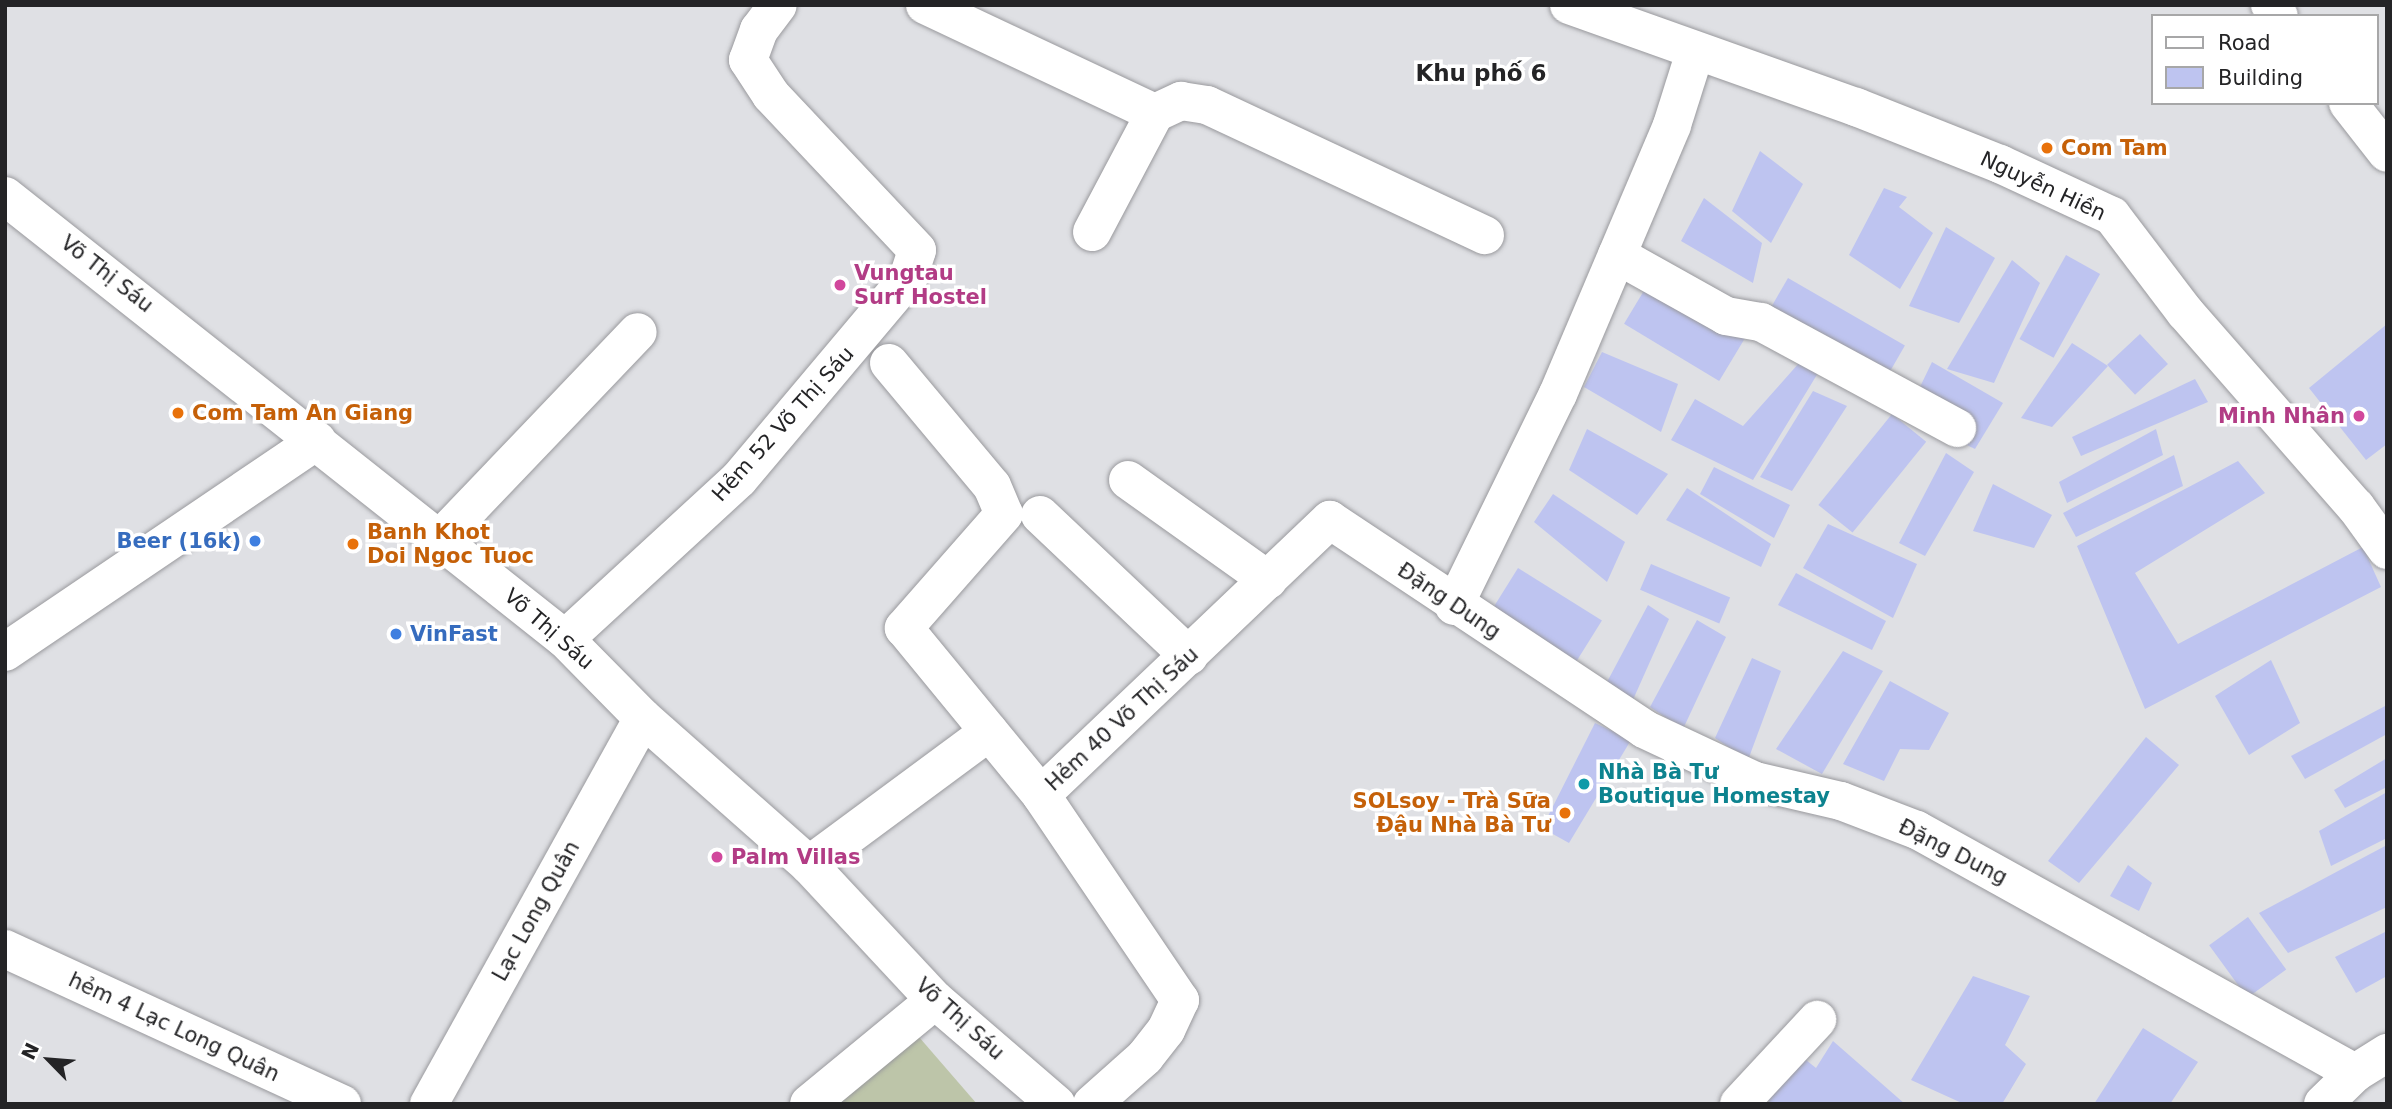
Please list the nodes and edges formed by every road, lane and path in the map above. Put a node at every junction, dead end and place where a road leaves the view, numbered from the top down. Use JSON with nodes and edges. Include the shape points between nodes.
{"nodes":[{"id":1,"x":778,"y":5,"type":"edge"},
{"id":2,"x":925,"y":5,"type":"edge"},
{"id":3,"x":1569,"y":5,"type":"edge"},
{"id":4,"x":1695,"y":52,"type":"junction"},
{"id":5,"x":2350,"y":105,"type":"edge"},
{"id":6,"x":1155,"y":113,"type":"junction"},
{"id":7,"x":2387,"y":153,"type":"edge"},
{"id":8,"x":5,"y":196,"type":"edge"},
{"id":9,"x":1092,"y":232,"type":"dead end"},
{"id":10,"x":1485,"y":235,"type":"dead end"},
{"id":11,"x":1617,"y":254,"type":"junction"},
{"id":12,"x":638,"y":332,"type":"dead end"},
{"id":13,"x":889,"y":363,"type":"dead end"},
{"id":14,"x":1957,"y":428,"type":"dead end"},
{"id":15,"x":317,"y":441,"type":"junction"},
{"id":16,"x":1128,"y":480,"type":"dead end"},
{"id":17,"x":1040,"y":516,"type":"dead end"},
{"id":18,"x":1330,"y":520,"type":"joint"},
{"id":19,"x":440,"y":539,"type":"junction"},
{"id":20,"x":2387,"y":550,"type":"edge"},
{"id":21,"x":1268,"y":580,"type":"junction"},
{"id":22,"x":1454,"y":606,"type":"junction"},
{"id":23,"x":565,"y":639,"type":"junction"},
{"id":24,"x":5,"y":652,"type":"edge"},
{"id":25,"x":1189,"y":656,"type":"junction"},
{"id":26,"x":643,"y":718,"type":"junction"},
{"id":27,"x":989,"y":732,"type":"junction"},
{"id":28,"x":1041,"y":795,"type":"junction"},
{"id":29,"x":809,"y":865,"type":"junction"},
{"id":30,"x":5,"y":949,"type":"edge"},
{"id":31,"x":935,"y":1000,"type":"junction"},
{"id":32,"x":1817,"y":1020,"type":"dead end"},
{"id":33,"x":2387,"y":1053,"type":"edge"},
{"id":34,"x":2355,"y":1073,"type":"junction"},
{"id":35,"x":342,"y":1104,"type":"edge"},
{"id":36,"x":429,"y":1104,"type":"edge"},
{"id":37,"x":809,"y":1104,"type":"edge"},
{"id":38,"x":1056,"y":1104,"type":"edge"},
{"id":39,"x":1092,"y":1104,"type":"edge"},
{"id":40,"x":1739,"y":1104,"type":"edge"},
{"id":41,"x":2323,"y":1104,"type":"edge"}],
"edges":[{"from":1,"to":23,"type":"street","name":"Hẻm 52 Võ Thị Sáu","via":[[759,30],[748,60],[771,95],[917,250],[908,278],[739,479]]},
{"from":2,"to":6,"type":"street"},
{"from":3,"to":4,"type":"street","name":"Nguyễn Hiền"},
{"from":4,"to":11,"type":"street","via":[[1672,125]]},
{"from":4,"to":20,"type":"street","name":"Nguyễn Hiền","via":[[1856,107],[2000,164],[2112,216],[2185,312],[2356,507]]},
{"from":5,"to":7,"type":"street"},
{"from":6,"to":9,"type":"street"},
{"from":6,"to":10,"type":"street","via":[[1181,101],[1207,105]]},
{"from":8,"to":15,"type":"street","name":"Võ Thị Sáu"},
{"from":11,"to":14,"type":"street","via":[[1726,316],[1761,322]]},
{"from":11,"to":22,"type":"street","via":[[1558,394]]},
{"from":12,"to":19,"type":"street"},
{"from":13,"to":27,"type":"street","via":[[992,486],[1004,514],[904,628]]},
{"from":15,"to":19,"type":"street","name":"Võ Thị Sáu"},
{"from":15,"to":24,"type":"street"},
{"from":16,"to":21,"type":"street"},
{"from":17,"to":25,"type":"street"},
{"from":18,"to":21,"type":"street","name":"Hẻm 40 Võ Thị Sáu"},
{"from":18,"to":22,"type":"street","name":"Đặng Dung"},
{"from":19,"to":23,"type":"street","name":"Võ Thị Sáu"},
{"from":21,"to":25,"type":"street","name":"Hẻm 40 Võ Thị Sáu"},
{"from":22,"to":34,"type":"street","name":"Đặng Dung","via":[[1644,729],[1711,764],[1755,781],[1841,801],[1917,830]]},
{"from":23,"to":26,"type":"street","name":"Võ Thị Sáu"},
{"from":25,"to":28,"type":"street","name":"Hẻm 40 Võ Thị Sáu"},
{"from":26,"to":29,"type":"street","name":"Võ Thị Sáu"},
{"from":26,"to":36,"type":"street","name":"Lạc Long Quân"},
{"from":27,"to":28,"type":"street"},
{"from":27,"to":29,"type":"street"},
{"from":28,"to":39,"type":"street","name":"Hẻm 40 Võ Thị Sáu","via":[[1180,1000],[1166,1030],[1145,1057]]},
{"from":29,"to":31,"type":"street","name":"Võ Thị Sáu"},
{"from":30,"to":35,"type":"street","name":"hẻm 4 Lạc Long Quân"},
{"from":31,"to":37,"type":"street"},
{"from":31,"to":38,"type":"street","name":"Võ Thị Sáu"},
{"from":32,"to":40,"type":"street"},
{"from":33,"to":34,"type":"street"},
{"from":34,"to":41,"type":"street"}]}
